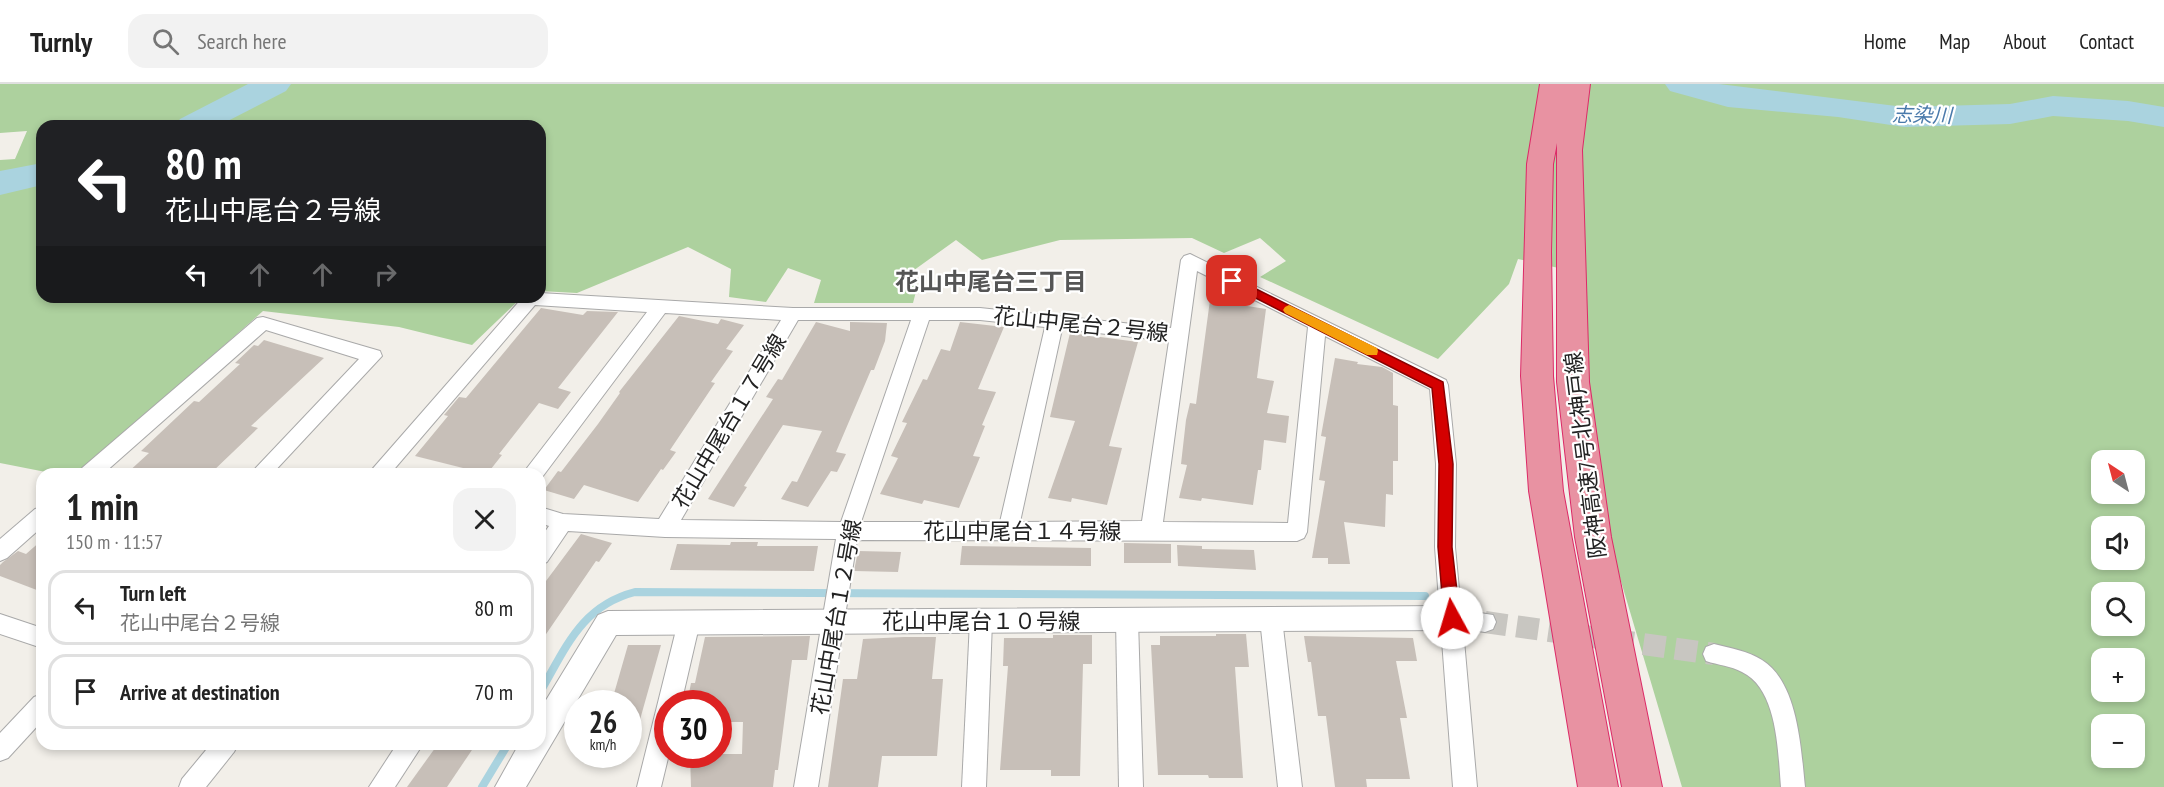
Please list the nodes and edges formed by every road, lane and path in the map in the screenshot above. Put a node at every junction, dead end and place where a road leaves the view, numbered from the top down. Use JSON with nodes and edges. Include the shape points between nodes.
{"nodes":[{"id":1,"x":1553,"y":84,"type":"edge"},
{"id":2,"x":1578,"y":84,"type":"edge"},
{"id":3,"x":546,"y":300,"type":"edge"},
{"id":4,"x":528,"y":303,"type":"edge"},
{"id":5,"x":661,"y":306,"type":"junction"},
{"id":6,"x":923,"y":313,"type":"junction"},
{"id":7,"x":793,"y":314,"type":"junction"},
{"id":8,"x":1055,"y":322,"type":"junction"},
{"id":9,"x":1317,"y":324,"type":"junction"},
{"id":10,"x":1179,"y":335,"type":"junction"},
{"id":11,"x":96,"y":468,"type":"edge"},
{"id":12,"x":266,"y":468,"type":"edge"},
{"id":13,"x":386,"y":468,"type":"edge"},
{"id":14,"x":539,"y":468,"type":"edge"},
{"id":15,"x":546,"y":517,"type":"edge"},
{"id":16,"x":36,"y":520,"type":"edge"},
{"id":17,"x":563,"y":522,"type":"junction"},
{"id":18,"x":665,"y":528,"type":"junction"},
{"id":19,"x":1151,"y":530,"type":"junction"},
{"id":20,"x":848,"y":531,"type":"junction"},
{"id":21,"x":1008,"y":531,"type":"junction"},
{"id":22,"x":546,"y":547,"type":"edge"},
{"id":23,"x":0,"y":552,"type":"edge"},
{"id":24,"x":833,"y":616,"type":"junction"},
{"id":25,"x":1452,"y":618,"type":"junction"},
{"id":26,"x":1271,"y":619,"type":"junction"},
{"id":27,"x":1126,"y":620,"type":"junction"},
{"id":28,"x":981,"y":621,"type":"junction"},
{"id":29,"x":689,"y":622,"type":"junction"},
{"id":30,"x":1485,"y":622,"type":"tunnel mouth"},
{"id":31,"x":0,"y":624,"type":"edge"},
{"id":32,"x":36,"y":636,"type":"edge"},
{"id":33,"x":1714,"y":654,"type":"tunnel mouth"},
{"id":34,"x":672,"y":690,"type":"edge"},
{"id":35,"x":36,"y":711,"type":"edge"},
{"id":36,"x":546,"y":726,"type":"edge"},
{"id":37,"x":0,"y":750,"type":"edge"},
{"id":38,"x":221,"y":750,"type":"edge"},
{"id":39,"x":407,"y":750,"type":"edge"},
{"id":40,"x":532,"y":750,"type":"edge"},
{"id":41,"x":654,"y":767,"type":"edge"},
{"id":42,"x":191,"y":787,"type":"edge"},
{"id":43,"x":381,"y":787,"type":"edge"},
{"id":44,"x":510,"y":787,"type":"edge"},
{"id":45,"x":649,"y":787,"type":"edge"},
{"id":46,"x":806,"y":787,"type":"edge"},
{"id":47,"x":974,"y":787,"type":"edge"},
{"id":48,"x":1131,"y":787,"type":"edge"},
{"id":49,"x":1290,"y":787,"type":"edge"},
{"id":50,"x":1465,"y":787,"type":"edge"},
{"id":51,"x":1598,"y":787,"type":"edge"},
{"id":52,"x":1642,"y":787,"type":"edge"},
{"id":53,"x":1793,"y":787,"type":"edge"}],
"edges":[{"from":1,"to":51,"type":"highway","name":"阪神高速7号北神戸線","via":[[1540,164],[1537,376],[1546,491]]},
{"from":2,"to":52,"type":"highway","name":"阪神高速7号北神戸線","via":[[1569,150],[1573,382],[1593,537]]},
{"from":3,"to":5,"type":"street","name":"花山中尾台２号線"},
{"from":4,"to":13,"type":"street","name":"花山中尾台２号線"},
{"from":5,"to":7,"type":"street","name":"花山中尾台２号線"},
{"from":5,"to":14,"type":"street"},
{"from":6,"to":7,"type":"street","name":"花山中尾台２号線"},
{"from":6,"to":8,"type":"street","name":"花山中尾台２号線"},
{"from":6,"to":20,"type":"street","name":"花山中尾台１２号線"},
{"from":7,"to":18,"type":"street","name":"花山中尾台１７号線"},
{"from":8,"to":10,"type":"street","name":"花山中尾台２号線"},
{"from":8,"to":21,"type":"street"},
{"from":9,"to":10,"type":"street","name":"花山中尾台２号線","via":[[1190,260]]},
{"from":9,"to":19,"type":"street","name":"花山中尾台１４号線","via":[[1297,532]]},
{"from":9,"to":25,"type":"street","name":"花山中尾台２号線","via":[[1439,385],[1446,464],[1445,547]]},
{"from":10,"to":19,"type":"street"},
{"from":11,"to":12,"type":"street","via":[[263,323],[373,356]]},
{"from":15,"to":17,"type":"street","name":"花山中尾台１４号線"},
{"from":16,"to":23,"type":"street"},
{"from":17,"to":18,"type":"street","name":"花山中尾台１４号線"},
{"from":17,"to":22,"type":"street"},
{"from":18,"to":20,"type":"street","name":"花山中尾台１４号線"},
{"from":19,"to":21,"type":"street","name":"花山中尾台１４号線"},
{"from":20,"to":21,"type":"street","name":"花山中尾台１４号線"},
{"from":20,"to":24,"type":"street","name":"花山中尾台１２号線"},
{"from":24,"to":28,"type":"street","name":"花山中尾台１０号線"},
{"from":24,"to":29,"type":"street","name":"花山中尾台１０号線"},
{"from":24,"to":46,"type":"street","name":"花山中尾台１２号線"},
{"from":25,"to":26,"type":"street","name":"花山中尾台１０号線"},
{"from":25,"to":30,"type":"street","name":"花山中尾台１０号線"},
{"from":25,"to":50,"type":"street","name":"花山中尾台２号線"},
{"from":26,"to":27,"type":"street","name":"花山中尾台１０号線"},
{"from":26,"to":49,"type":"street"},
{"from":27,"to":28,"type":"street","name":"花山中尾台１０号線"},
{"from":27,"to":48,"type":"street"},
{"from":28,"to":47,"type":"street"},
{"from":29,"to":34,"type":"street"},
{"from":29,"to":36,"type":"street","name":"花山中尾台１０号線","via":[[608,623]]},
{"from":31,"to":32,"type":"street"},
{"from":33,"to":53,"type":"street","via":[[1744,662],[1761,672],[1773,690],[1786,723]]},
{"from":35,"to":37,"type":"street"},
{"from":38,"to":42,"type":"street"},
{"from":39,"to":43,"type":"street"},
{"from":40,"to":44,"type":"street"},
{"from":41,"to":45,"type":"street"}]}
